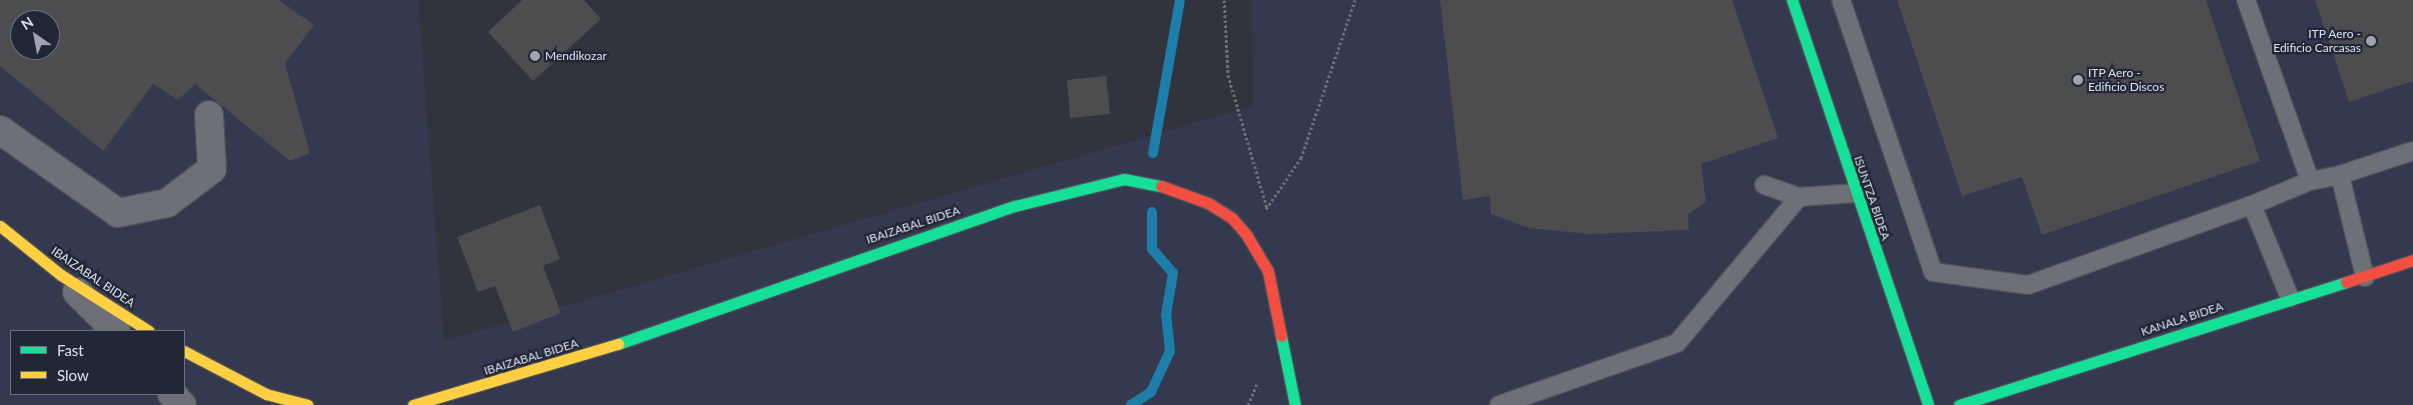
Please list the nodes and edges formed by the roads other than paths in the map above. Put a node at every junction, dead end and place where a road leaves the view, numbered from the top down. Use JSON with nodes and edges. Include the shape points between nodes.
{"nodes":[{"id":1,"x":1792,"y":0,"type":"edge"},
{"id":2,"x":1841,"y":0,"type":"edge"},
{"id":3,"x":2246,"y":0,"type":"edge"},
{"id":4,"x":209,"y":115,"type":"dead end"},
{"id":5,"x":0,"y":130,"type":"edge"},
{"id":6,"x":2413,"y":151,"type":"edge"},
{"id":7,"x":2340,"y":175,"type":"junction"},
{"id":8,"x":2310,"y":181,"type":"junction"},
{"id":9,"x":1764,"y":185,"type":"dead end"},
{"id":10,"x":1856,"y":193,"type":"junction"},
{"id":11,"x":1799,"y":197,"type":"junction"},
{"id":12,"x":2252,"y":205,"type":"junction"},
{"id":13,"x":0,"y":226,"type":"edge"},
{"id":14,"x":2413,"y":260,"type":"edge"},
{"id":15,"x":61,"y":275,"type":"junction"},
{"id":16,"x":2365,"y":277,"type":"junction"},
{"id":17,"x":2290,"y":298,"type":"junction"},
{"id":18,"x":115,"y":330,"type":"edge"},
{"id":19,"x":148,"y":330,"type":"edge"},
{"id":20,"x":185,"y":351,"type":"edge"},
{"id":21,"x":173,"y":395,"type":"edge"},
{"id":22,"x":441,"y":402,"type":"edge"},
{"id":23,"x":297,"y":404,"type":"edge"},
{"id":24,"x":182,"y":405,"type":"edge"},
{"id":25,"x":413,"y":405,"type":"edge"},
{"id":26,"x":1295,"y":405,"type":"edge"},
{"id":27,"x":1499,"y":405,"type":"edge"},
{"id":28,"x":1928,"y":405,"type":"edge"},
{"id":29,"x":1959,"y":405,"type":"edge"}],
"edges":[{"from":1,"to":10,"type":"street","name":"ISUNTZA BIDEA"},
{"from":2,"to":12,"type":"lane","via":[[1933,272],[2028,285]]},
{"from":3,"to":8,"type":"lane"},
{"from":4,"to":5,"type":"street","via":[[212,169],[167,203],[118,213]]},
{"from":6,"to":7,"type":"lane"},
{"from":7,"to":8,"type":"lane"},
{"from":7,"to":16,"type":"lane"},
{"from":8,"to":12,"type":"lane"},
{"from":9,"to":11,"type":"lane"},
{"from":10,"to":11,"type":"lane"},
{"from":10,"to":28,"type":"street","name":"ISUNTZA BIDEA"},
{"from":11,"to":27,"type":"lane","via":[[1677,343]]},
{"from":12,"to":17,"type":"lane"},
{"from":13,"to":15,"type":"street","name":"IBAIZABAL BIDEA"},
{"from":14,"to":16,"type":"street","name":"KANALA BIDEA"},
{"from":15,"to":18,"type":"street"},
{"from":15,"to":19,"type":"street","name":"IBAIZABAL BIDEA"},
{"from":16,"to":17,"type":"street","name":"KANALA BIDEA"},
{"from":17,"to":29,"type":"street","name":"KANALA BIDEA"},
{"from":20,"to":23,"type":"street","via":[[266,394]]},
{"from":21,"to":24,"type":"street"},
{"from":22,"to":25,"type":"street","name":"IBAIZABAL BIDEA"},
{"from":22,"to":26,"type":"street","name":"IBAIZABAL BIDEA","via":[[636,339],[829,268],[1081,186],[1124,179],[1160,186],[1208,203],[1232,218],[1246,234],[1268,271]]}]}
